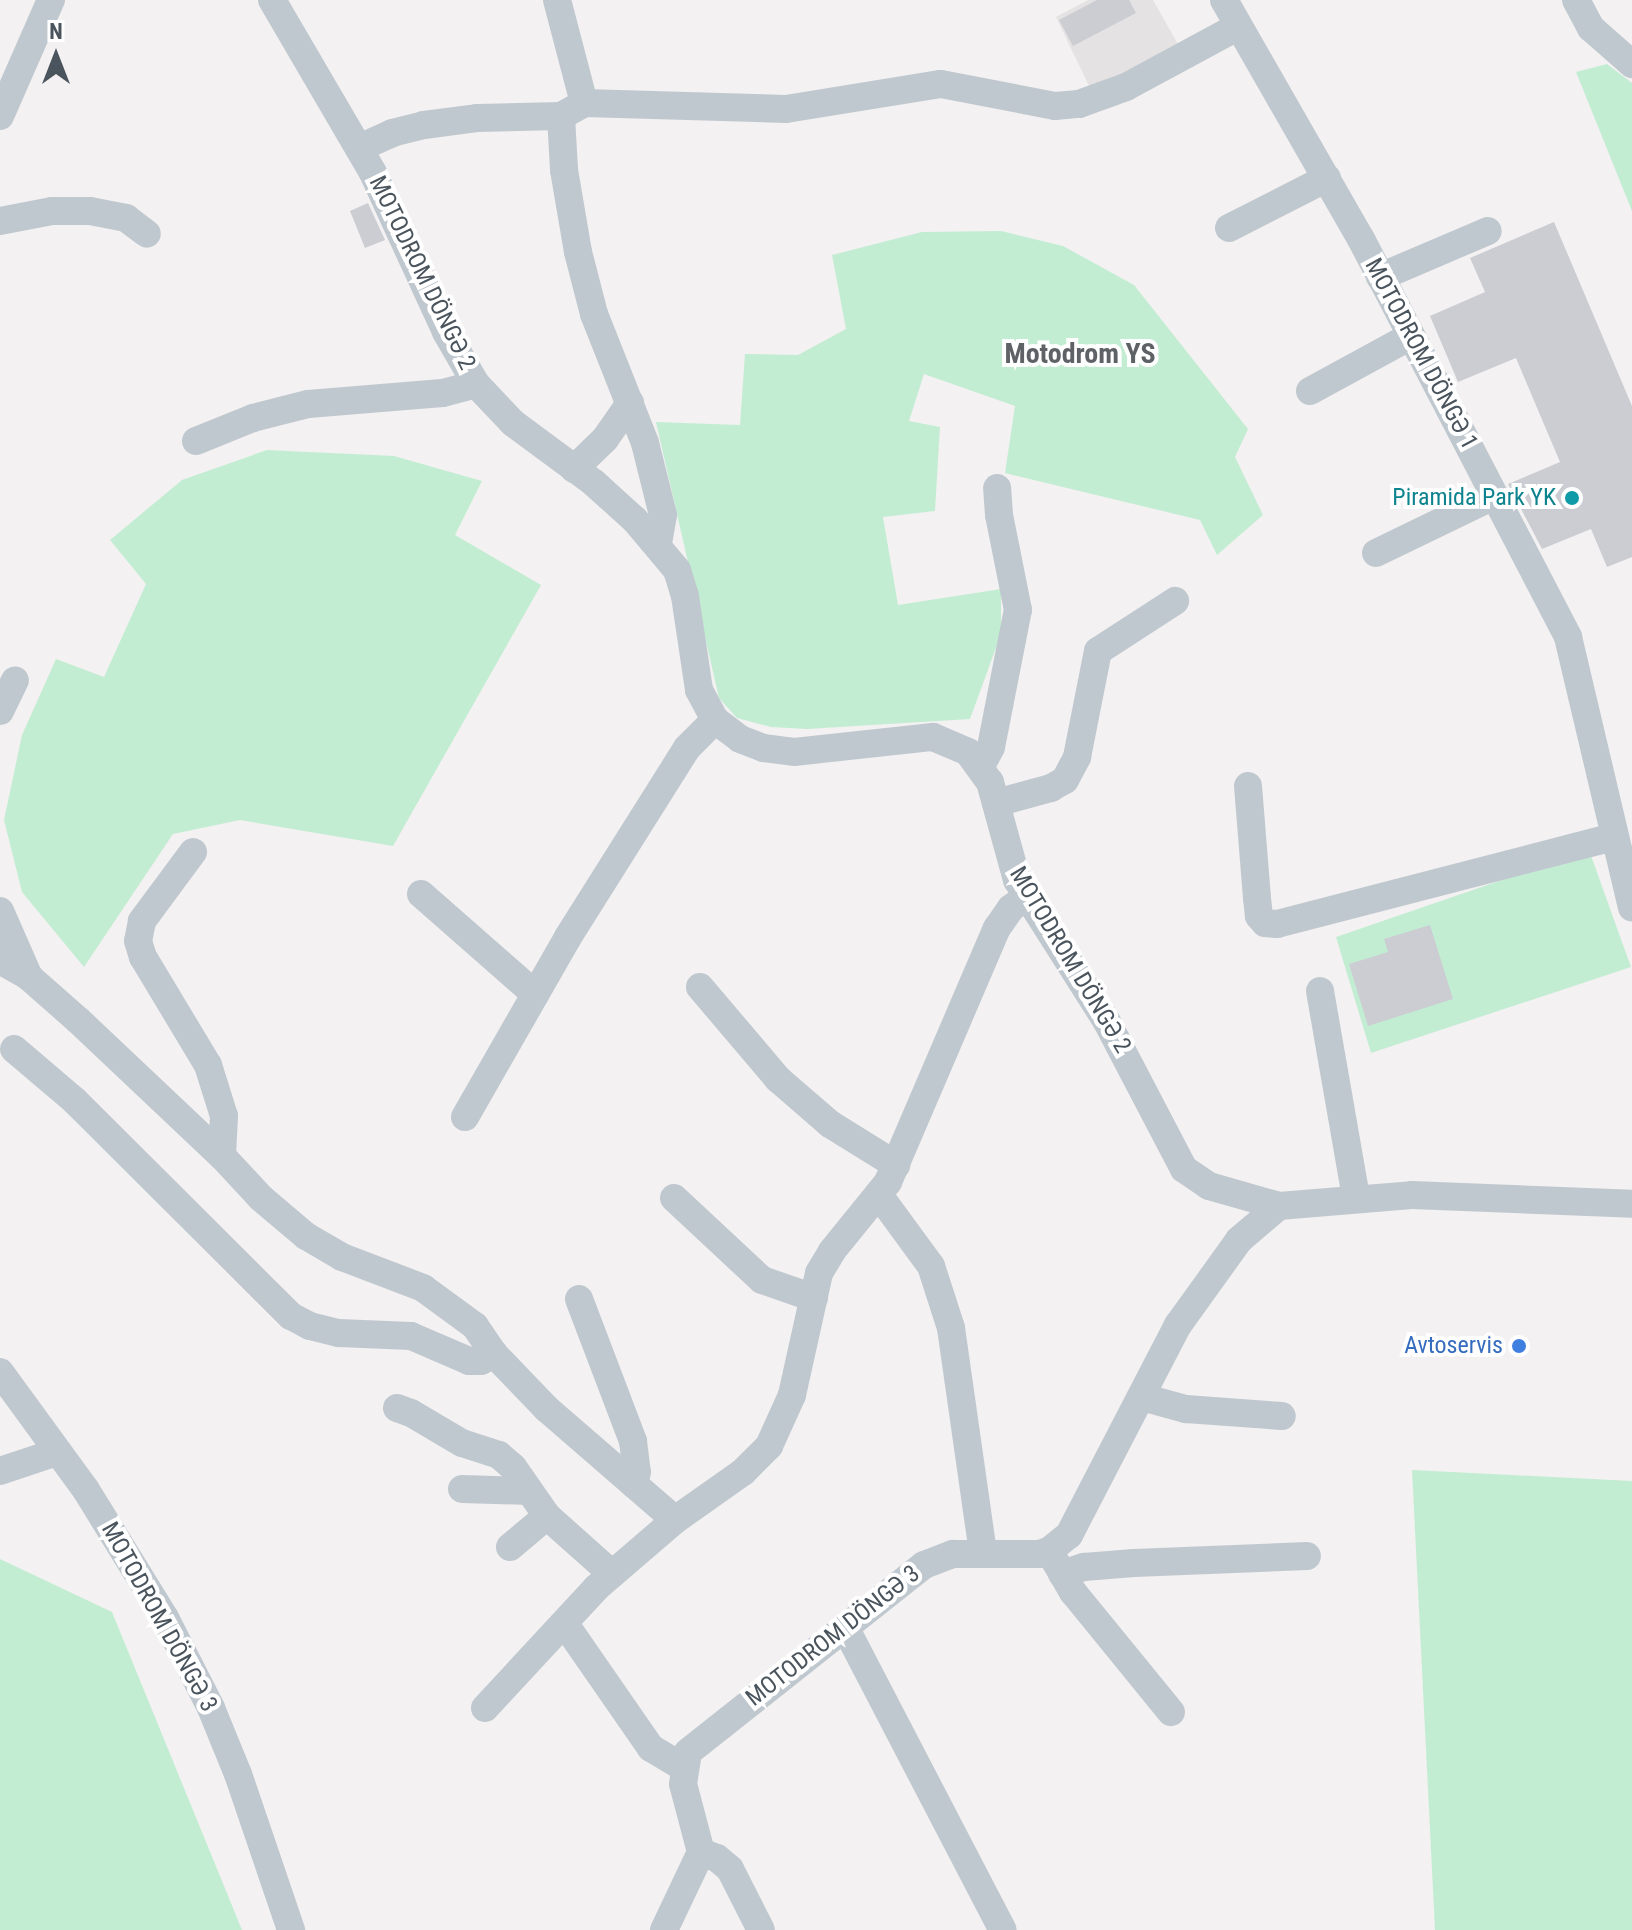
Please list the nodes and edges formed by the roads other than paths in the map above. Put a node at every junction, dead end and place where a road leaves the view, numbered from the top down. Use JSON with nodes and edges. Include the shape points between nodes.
{"nodes":[{"id":1,"x":51,"y":0,"type":"edge"},
{"id":2,"x":272,"y":0,"type":"edge"},
{"id":3,"x":557,"y":0,"type":"edge"},
{"id":4,"x":1224,"y":0,"type":"edge"},
{"id":5,"x":1576,"y":0,"type":"edge"},
{"id":6,"x":1237,"y":27,"type":"junction"},
{"id":7,"x":1632,"y":64,"type":"edge"},
{"id":8,"x":573,"y":110,"type":"junction"},
{"id":9,"x":0,"y":116,"type":"edge"},
{"id":10,"x":359,"y":148,"type":"junction"},
{"id":11,"x":1327,"y":178,"type":"junction"},
{"id":12,"x":0,"y":221,"type":"edge"},
{"id":13,"x":1229,"y":228,"type":"dead end"},
{"id":14,"x":1488,"y":231,"type":"dead end"},
{"id":15,"x":147,"y":234,"type":"dead end"},
{"id":16,"x":1380,"y":277,"type":"junction"},
{"id":17,"x":1411,"y":336,"type":"junction"},
{"id":18,"x":476,"y":384,"type":"junction"},
{"id":19,"x":1310,"y":391,"type":"dead end"},
{"id":20,"x":630,"y":403,"type":"junction"},
{"id":21,"x":196,"y":441,"type":"dead end"},
{"id":22,"x":574,"y":469,"type":"junction"},
{"id":23,"x":997,"y":488,"type":"dead end"},
{"id":24,"x":1494,"y":496,"type":"junction"},
{"id":25,"x":658,"y":544,"type":"junction"},
{"id":26,"x":1376,"y":553,"type":"dead end"},
{"id":27,"x":1175,"y":601,"type":"dead end"},
{"id":28,"x":15,"y":680,"type":"dead end"},
{"id":29,"x":0,"y":711,"type":"edge"},
{"id":30,"x":715,"y":720,"type":"junction"},
{"id":31,"x":981,"y":766,"type":"junction"},
{"id":32,"x":1248,"y":786,"type":"dead end"},
{"id":33,"x":996,"y":803,"type":"junction"},
{"id":34,"x":1613,"y":837,"type":"junction"},
{"id":35,"x":193,"y":852,"type":"dead end"},
{"id":36,"x":421,"y":894,"type":"dead end"},
{"id":37,"x":1026,"y":897,"type":"junction"},
{"id":38,"x":1632,"y":908,"type":"edge"},
{"id":39,"x":0,"y":911,"type":"edge"},
{"id":40,"x":0,"y":960,"type":"edge"},
{"id":41,"x":29,"y":977,"type":"junction"},
{"id":42,"x":700,"y":987,"type":"dead end"},
{"id":43,"x":1320,"y":991,"type":"dead end"},
{"id":44,"x":535,"y":994,"type":"junction"},
{"id":45,"x":14,"y":1049,"type":"dead end"},
{"id":46,"x":465,"y":1117,"type":"dead end"},
{"id":47,"x":222,"y":1156,"type":"junction"},
{"id":48,"x":896,"y":1165,"type":"junction"},
{"id":49,"x":879,"y":1195,"type":"junction"},
{"id":50,"x":674,"y":1198,"type":"dead end"},
{"id":51,"x":1356,"y":1198,"type":"junction"},
{"id":52,"x":1632,"y":1204,"type":"edge"},
{"id":53,"x":1279,"y":1206,"type":"junction"},
{"id":54,"x":814,"y":1298,"type":"junction"},
{"id":55,"x":579,"y":1299,"type":"dead end"},
{"id":56,"x":494,"y":1354,"type":"junction"},
{"id":57,"x":0,"y":1372,"type":"edge"},
{"id":58,"x":1142,"y":1397,"type":"junction"},
{"id":59,"x":397,"y":1408,"type":"dead end"},
{"id":60,"x":1282,"y":1416,"type":"dead end"},
{"id":61,"x":57,"y":1452,"type":"junction"},
{"id":62,"x":0,"y":1471,"type":"edge"},
{"id":63,"x":634,"y":1485,"type":"junction"},
{"id":64,"x":462,"y":1489,"type":"dead end"},
{"id":65,"x":529,"y":1491,"type":"junction"},
{"id":66,"x":547,"y":1516,"type":"junction"},
{"id":67,"x":675,"y":1520,"type":"junction"},
{"id":68,"x":510,"y":1547,"type":"dead end"},
{"id":69,"x":983,"y":1552,"type":"junction"},
{"id":70,"x":1307,"y":1556,"type":"dead end"},
{"id":71,"x":1056,"y":1562,"type":"junction"},
{"id":72,"x":612,"y":1574,"type":"junction"},
{"id":73,"x":565,"y":1624,"type":"junction"},
{"id":74,"x":846,"y":1629,"type":"junction"},
{"id":75,"x":485,"y":1708,"type":"dead end"},
{"id":76,"x":1171,"y":1712,"type":"dead end"},
{"id":77,"x":683,"y":1767,"type":"junction"},
{"id":78,"x":701,"y":1852,"type":"junction"},
{"id":79,"x":291,"y":1930,"type":"edge"},
{"id":80,"x":664,"y":1930,"type":"edge"},
{"id":81,"x":761,"y":1930,"type":"edge"},
{"id":82,"x":1003,"y":1930,"type":"edge"}],
"edges":[{"from":1,"to":9,"type":"street"},
{"from":2,"to":10,"type":"street","name":"MOTODROM DÖNGƏ 2"},
{"from":3,"to":8,"type":"street"},
{"from":4,"to":6,"type":"street","name":"MOTODROM DÖNGƏ 1"},
{"from":5,"to":7,"type":"street","via":[[1591,28]]},
{"from":6,"to":8,"type":"street","via":[[1126,87],[1079,104],[1055,106],[941,84],[786,109]]},
{"from":6,"to":11,"type":"street","name":"MOTODROM DÖNGƏ 1"},
{"from":8,"to":10,"type":"street","via":[[424,125]]},
{"from":8,"to":20,"type":"street","via":[[564,170],[578,252],[594,314]]},
{"from":10,"to":18,"type":"street","name":"MOTODROM DÖNGƏ 2"},
{"from":11,"to":13,"type":"street"},
{"from":11,"to":16,"type":"street","name":"MOTODROM DÖNGƏ 1"},
{"from":12,"to":15,"type":"street","via":[[52,211],[90,211],[126,218]]},
{"from":14,"to":16,"type":"street"},
{"from":16,"to":17,"type":"street","name":"MOTODROM DÖNGƏ 1"},
{"from":17,"to":19,"type":"street"},
{"from":17,"to":24,"type":"street","name":"MOTODROM DÖNGƏ 1"},
{"from":18,"to":21,"type":"street","via":[[443,393],[308,404]]},
{"from":18,"to":22,"type":"street","name":"MOTODROM DÖNGƏ 2","via":[[513,423]]},
{"from":20,"to":22,"type":"street","via":[[605,439]]},
{"from":20,"to":25,"type":"street","via":[[663,515]]},
{"from":22,"to":25,"type":"street","name":"MOTODROM DÖNGƏ 2"},
{"from":23,"to":31,"type":"street","via":[[1018,610],[991,747]]},
{"from":24,"to":26,"type":"street"},
{"from":24,"to":34,"type":"street","name":"MOTODROM DÖNGƏ 1","via":[[1568,637]]},
{"from":25,"to":30,"type":"street","name":"MOTODROM DÖNGƏ 2","via":[[677,570],[699,690]]},
{"from":27,"to":33,"type":"street","via":[[1098,651],[1077,757],[1065,780]]},
{"from":28,"to":29,"type":"street"},
{"from":30,"to":31,"type":"street","via":[[740,739],[794,752],[933,737],[955,744]]},
{"from":30,"to":44,"type":"street","via":[[687,748]]},
{"from":31,"to":33,"type":"street","name":"MOTODROM DÖNGƏ 2"},
{"from":32,"to":34,"type":"street","via":[[1259,916],[1265,923]]},
{"from":33,"to":37,"type":"street","name":"MOTODROM DÖNGƏ 2","via":[[1009,859]]},
{"from":34,"to":38,"type":"street","name":"MOTODROM DÖNGƏ 1"},
{"from":35,"to":47,"type":"street","via":[[142,921],[138,941],[208,1065],[224,1116]]},
{"from":36,"to":44,"type":"street"},
{"from":37,"to":48,"type":"street","via":[[997,928]]},
{"from":37,"to":53,"type":"street","name":"MOTODROM DÖNGƏ 2","via":[[1106,1020],[1184,1169],[1209,1186]]},
{"from":39,"to":41,"type":"street"},
{"from":40,"to":41,"type":"street"},
{"from":41,"to":47,"type":"street"},
{"from":42,"to":48,"type":"street","via":[[778,1079],[830,1124]]},
{"from":43,"to":51,"type":"street"},
{"from":44,"to":46,"type":"street"},
{"from":45,"to":56,"type":"street","via":[[75,1101],[291,1316],[339,1333],[411,1336],[469,1361]]},
{"from":47,"to":56,"type":"street","via":[[306,1236],[342,1257],[423,1288],[475,1326]]},
{"from":48,"to":49,"type":"street"},
{"from":49,"to":54,"type":"street","via":[[832,1251],[819,1273]]},
{"from":49,"to":69,"type":"street","via":[[931,1266],[951,1328]]},
{"from":50,"to":54,"type":"street","via":[[762,1280]]},
{"from":51,"to":52,"type":"street","name":"MOTODROM DÖNGƏ 2"},
{"from":51,"to":53,"type":"street","name":"MOTODROM DÖNGƏ 2"},
{"from":53,"to":58,"type":"street","via":[[1246,1232],[1213,1276],[1178,1325]]},
{"from":54,"to":67,"type":"street","via":[[792,1395],[769,1446],[743,1472]]},
{"from":55,"to":63,"type":"street","via":[[633,1441]]},
{"from":56,"to":63,"type":"street"},
{"from":57,"to":61,"type":"street","name":"MOTODROM DÖNGƏ 3"},
{"from":58,"to":60,"type":"street","via":[[1186,1409]]},
{"from":58,"to":71,"type":"street"},
{"from":59,"to":65,"type":"street","via":[[462,1443],[499,1455]]},
{"from":61,"to":62,"type":"street"},
{"from":61,"to":79,"type":"street","name":"MOTODROM DÖNGƏ 3","via":[[142,1579],[211,1708]]},
{"from":63,"to":67,"type":"street"},
{"from":64,"to":65,"type":"street"},
{"from":65,"to":66,"type":"street"},
{"from":66,"to":68,"type":"street"},
{"from":66,"to":72,"type":"street"},
{"from":67,"to":72,"type":"street"},
{"from":69,"to":71,"type":"street","name":"MOTODROM DÖNGƏ 3"},
{"from":69,"to":74,"type":"street","name":"MOTODROM DÖNGƏ 3","via":[[935,1559]]},
{"from":70,"to":71,"type":"street","name":"MOTODROM DÖNGƏ 3","via":[[1084,1567]]},
{"from":71,"to":76,"type":"street","via":[[1073,1592]]},
{"from":72,"to":73,"type":"street"},
{"from":73,"to":75,"type":"street"},
{"from":73,"to":77,"type":"street","via":[[651,1748]]},
{"from":74,"to":77,"type":"street","name":"MOTODROM DÖNGƏ 3","via":[[696,1742]]},
{"from":74,"to":82,"type":"street"},
{"from":77,"to":78,"type":"street"},
{"from":78,"to":80,"type":"street"},
{"from":78,"to":81,"type":"street","via":[[730,1869]]}]}
